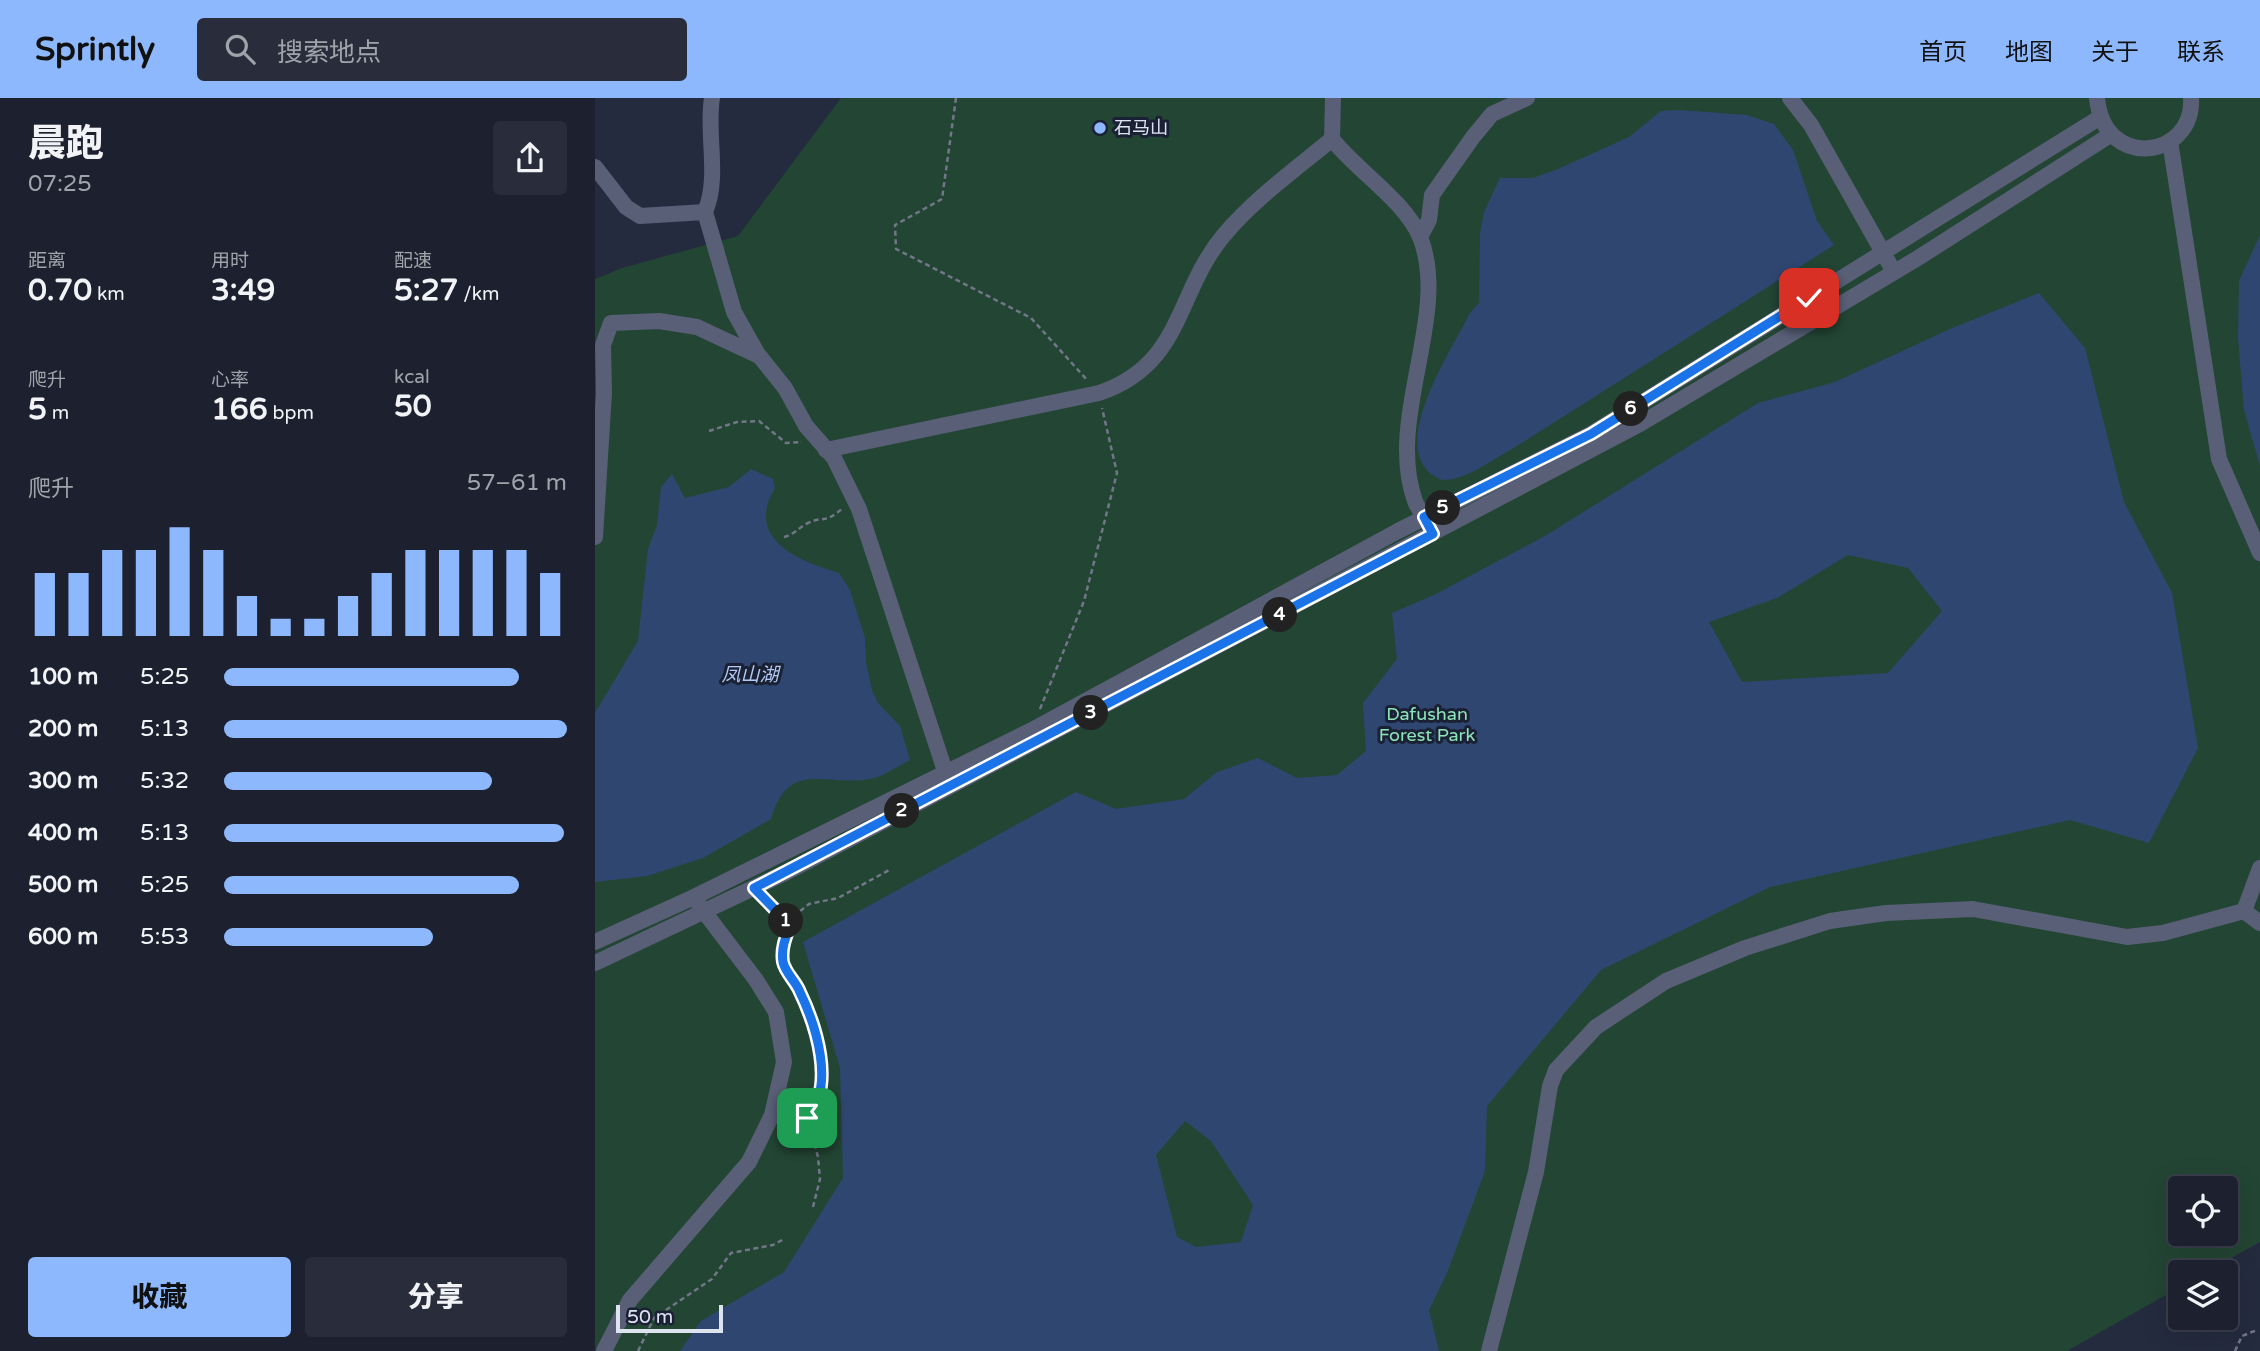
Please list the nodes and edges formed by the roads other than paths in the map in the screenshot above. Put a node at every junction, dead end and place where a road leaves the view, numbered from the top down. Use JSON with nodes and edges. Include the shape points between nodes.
{"nodes":[{"id":1,"x":712,"y":98,"type":"edge"},
{"id":2,"x":1333,"y":98,"type":"edge"},
{"id":3,"x":1527,"y":98,"type":"edge"},
{"id":4,"x":1790,"y":98,"type":"edge"},
{"id":5,"x":2097,"y":98,"type":"edge"},
{"id":6,"x":2191,"y":98,"type":"edge"},
{"id":7,"x":2099,"y":118,"type":"junction"},
{"id":8,"x":2110,"y":135,"type":"junction"},
{"id":9,"x":1332,"y":139,"type":"junction"},
{"id":10,"x":2170,"y":141,"type":"junction"},
{"id":11,"x":595,"y":167,"type":"edge"},
{"id":12,"x":705,"y":212,"type":"junction"},
{"id":13,"x":1420,"y":237,"type":"junction"},
{"id":14,"x":1882,"y":253,"type":"junction"},
{"id":15,"x":1895,"y":272,"type":"junction"},
{"id":16,"x":759,"y":356,"type":"junction"},
{"id":17,"x":826,"y":450,"type":"junction"},
{"id":18,"x":1424,"y":517,"type":"junction"},
{"id":19,"x":1433,"y":534,"type":"junction"},
{"id":20,"x":595,"y":537,"type":"edge"},
{"id":21,"x":2260,"y":553,"type":"edge"},
{"id":22,"x":945,"y":771,"type":"junction"},
{"id":23,"x":2260,"y":868,"type":"edge"},
{"id":24,"x":694,"y":897,"type":"junction"},
{"id":25,"x":2244,"y":911,"type":"junction"},
{"id":26,"x":704,"y":912,"type":"junction"},
{"id":27,"x":2260,"y":923,"type":"edge"},
{"id":28,"x":595,"y":942,"type":"edge"},
{"id":29,"x":595,"y":963,"type":"edge"},
{"id":30,"x":604,"y":1351,"type":"edge"},
{"id":31,"x":1489,"y":1351,"type":"edge"}],
"edges":[{"from":1,"to":12,"type":"street","via":[[711,198]]},
{"from":2,"to":9,"type":"street"},
{"from":3,"to":13,"type":"street","via":[[1492,114],[1465,148],[1432,195],[1429,220]]},
{"from":4,"to":14,"type":"street","via":[[1811,125]]},
{"from":5,"to":7,"type":"street"},
{"from":6,"to":10,"type":"street","via":[[2188,119]]},
{"from":7,"to":8,"type":"street"},
{"from":7,"to":14,"type":"street"},
{"from":8,"to":10,"type":"street","via":[[2142,149]]},
{"from":8,"to":15,"type":"street"},
{"from":9,"to":13,"type":"street"},
{"from":9,"to":17,"type":"street","via":[[1224,235],[1164,344],[1140,374],[1099,393]]},
{"from":10,"to":21,"type":"street","via":[[2219,459]]},
{"from":11,"to":12,"type":"street","via":[[626,206],[640,216]]},
{"from":12,"to":16,"type":"street","via":[[734,312]]},
{"from":13,"to":18,"type":"street","via":[[1427,275],[1409,413],[1409,470],[1415,501]]},
{"from":14,"to":15,"type":"street"},
{"from":14,"to":18,"type":"street","via":[[1591,434]]},
{"from":15,"to":19,"type":"street","via":[[1640,424]]},
{"from":16,"to":17,"type":"street"},
{"from":16,"to":20,"type":"street","via":[[697,327],[659,321],[611,323],[603,345]]},
{"from":17,"to":22,"type":"street","via":[[855,500]]},
{"from":18,"to":19,"type":"street"},
{"from":18,"to":22,"type":"street","via":[[1032,730]]},
{"from":19,"to":26,"type":"street"},
{"from":22,"to":24,"type":"street"},
{"from":23,"to":25,"type":"street"},
{"from":24,"to":26,"type":"street"},
{"from":24,"to":28,"type":"street"},
{"from":25,"to":27,"type":"street"},
{"from":25,"to":31,"type":"street","via":[[2163,933],[2127,937],[1973,909],[1887,913],[1830,921],[1745,948],[1665,981],[1596,1027],[1556,1070],[1537,1172]]},
{"from":26,"to":29,"type":"street"},
{"from":26,"to":30,"type":"street","via":[[776,1012],[784,1062],[772,1115],[750,1162],[630,1300]]}]}
